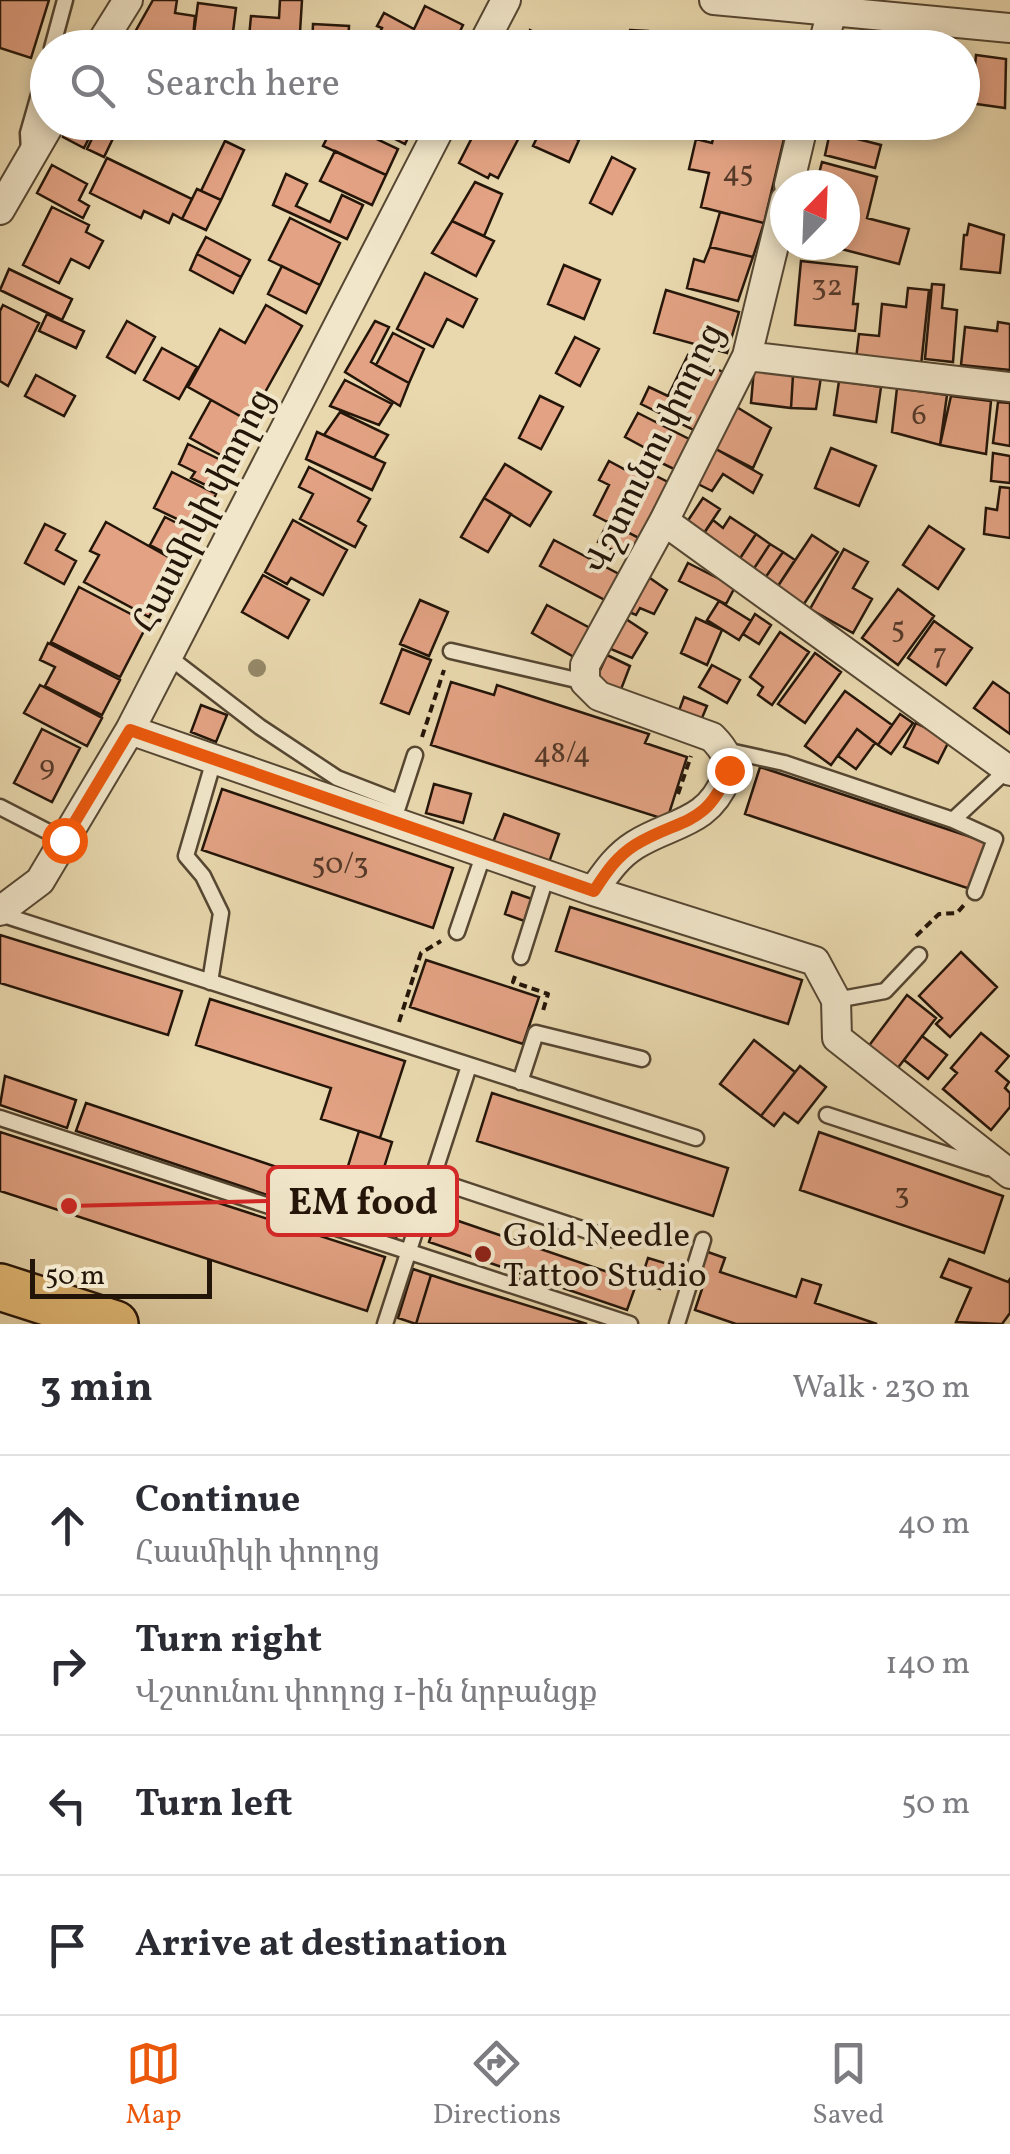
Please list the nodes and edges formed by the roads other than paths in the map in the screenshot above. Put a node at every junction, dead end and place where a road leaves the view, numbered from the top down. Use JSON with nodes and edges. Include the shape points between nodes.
{"nodes":[{"id":1,"x":64,"y":0,"type":"edge"},
{"id":2,"x":128,"y":0,"type":"edge"},
{"id":3,"x":506,"y":0,"type":"edge"},
{"id":4,"x":714,"y":0,"type":"edge"},
{"id":5,"x":833,"y":6,"type":"edge"},
{"id":6,"x":1010,"y":28,"type":"edge"},
{"id":7,"x":56,"y":30,"type":"edge"},
{"id":8,"x":109,"y":30,"type":"edge"},
{"id":9,"x":490,"y":30,"type":"edge"},
{"id":10,"x":30,"y":125,"type":"edge"},
{"id":11,"x":40,"y":140,"type":"edge"},
{"id":12,"x":434,"y":140,"type":"edge"},
{"id":13,"x":800,"y":140,"type":"edge"},
{"id":14,"x":29,"y":157,"type":"junction"},
{"id":15,"x":793,"y":170,"type":"edge"},
{"id":16,"x":0,"y":210,"type":"edge"},
{"id":17,"x":770,"y":260,"type":"edge"},
{"id":18,"x":747,"y":356,"type":"junction"},
{"id":19,"x":1010,"y":387,"type":"edge"},
{"id":20,"x":664,"y":521,"type":"junction"},
{"id":21,"x":451,"y":651,"type":"road end"},
{"id":22,"x":169,"y":657,"type":"junction"},
{"id":23,"x":585,"y":674,"type":"junction"},
{"id":24,"x":130,"y":730,"type":"junction"},
{"id":25,"x":725,"y":750,"type":"junction"},
{"id":26,"x":415,"y":756,"type":"road end"},
{"id":27,"x":214,"y":760,"type":"junction"},
{"id":28,"x":1009,"y":770,"type":"edge"},
{"id":29,"x":0,"y":807,"type":"edge"},
{"id":30,"x":396,"y":812,"type":"junction"},
{"id":31,"x":953,"y":820,"type":"junction"},
{"id":32,"x":64,"y":840,"type":"junction"},
{"id":33,"x":484,"y":853,"type":"junction"},
{"id":34,"x":547,"y":875,"type":"junction"},
{"id":35,"x":594,"y":891,"type":"junction"},
{"id":36,"x":975,"y":892,"type":"road end"},
{"id":37,"x":0,"y":912,"type":"edge"},
{"id":38,"x":457,"y":932,"type":"road end"},
{"id":39,"x":919,"y":955,"type":"road end"},
{"id":40,"x":521,"y":957,"type":"road end"},
{"id":41,"x":210,"y":982,"type":"junction"},
{"id":42,"x":836,"y":1000,"type":"junction"},
{"id":43,"x":642,"y":1059,"type":"dead end"},
{"id":44,"x":469,"y":1066,"type":"junction"},
{"id":45,"x":520,"y":1082,"type":"junction"},
{"id":46,"x":827,"y":1115,"type":"dead end"},
{"id":47,"x":0,"y":1118,"type":"edge"},
{"id":48,"x":696,"y":1138,"type":"dead end"},
{"id":49,"x":1010,"y":1174,"type":"edge"},
{"id":50,"x":432,"y":1179,"type":"junction"},
{"id":51,"x":612,"y":1239,"type":"dead end"},
{"id":52,"x":702,"y":1240,"type":"dead end"},
{"id":53,"x":408,"y":1253,"type":"junction"},
{"id":54,"x":0,"y":1288,"type":"edge"},
{"id":55,"x":115,"y":1324,"type":"edge"},
{"id":56,"x":385,"y":1324,"type":"edge"},
{"id":57,"x":630,"y":1324,"type":"edge"},
{"id":58,"x":677,"y":1324,"type":"edge"}],
"edges":[{"from":1,"to":7,"type":"lane"},
{"from":2,"to":8,"type":"street"},
{"from":3,"to":9,"type":"street"},
{"from":4,"to":5,"type":"street"},
{"from":5,"to":6,"type":"street"},
{"from":10,"to":14,"type":"lane"},
{"from":11,"to":14,"type":"street"},
{"from":12,"to":22,"type":"street","name":"Հասմիկի փողոց"},
{"from":13,"to":15,"type":"street"},
{"from":14,"to":16,"type":"street"},
{"from":17,"to":18,"type":"street","name":"Վշտունու փողոց"},
{"from":18,"to":19,"type":"street"},
{"from":18,"to":20,"type":"street","name":"Վշտունու փողոց"},
{"from":20,"to":23,"type":"street","name":"Վշտունու փողոց"},
{"from":20,"to":28,"type":"street"},
{"from":21,"to":23,"type":"lane"},
{"from":22,"to":24,"type":"street","name":"Հասմիկի փողոց"},
{"from":22,"to":30,"type":"lane","via":[[260,728]]},
{"from":23,"to":25,"type":"street","via":[[599,696],[698,732]]},
{"from":24,"to":27,"type":"street"},
{"from":24,"to":32,"type":"street","name":"Հասմիկի փողոց"},
{"from":25,"to":31,"type":"lane"},
{"from":25,"to":35,"type":"street","via":[[729,770],[705,812],[636,844],[613,862]]},
{"from":26,"to":30,"type":"lane"},
{"from":27,"to":30,"type":"street"},
{"from":27,"to":41,"type":"lane","via":[[186,856],[221,912]]},
{"from":28,"to":31,"type":"lane"},
{"from":29,"to":32,"type":"lane"},
{"from":30,"to":33,"type":"street"},
{"from":31,"to":36,"type":"lane","via":[[995,839]]},
{"from":32,"to":37,"type":"street","name":"Հասմիկի փողոց","via":[[40,881]]},
{"from":33,"to":34,"type":"street"},
{"from":33,"to":38,"type":"lane"},
{"from":34,"to":35,"type":"street"},
{"from":34,"to":40,"type":"lane"},
{"from":35,"to":42,"type":"street","via":[[814,961]]},
{"from":37,"to":41,"type":"lane"},
{"from":39,"to":42,"type":"lane","via":[[885,992]]},
{"from":41,"to":44,"type":"lane"},
{"from":42,"to":49,"type":"street","via":[[837,1038]]},
{"from":43,"to":45,"type":"lane","via":[[536,1033]]},
{"from":44,"to":45,"type":"lane"},
{"from":44,"to":50,"type":"lane"},
{"from":45,"to":48,"type":"lane"},
{"from":46,"to":49,"type":"lane"},
{"from":47,"to":53,"type":"lane"},
{"from":50,"to":51,"type":"lane"},
{"from":50,"to":53,"type":"lane"},
{"from":52,"to":58,"type":"lane"},
{"from":53,"to":56,"type":"lane"},
{"from":53,"to":57,"type":"lane"},
{"from":54,"to":55,"type":"main road"}]}
